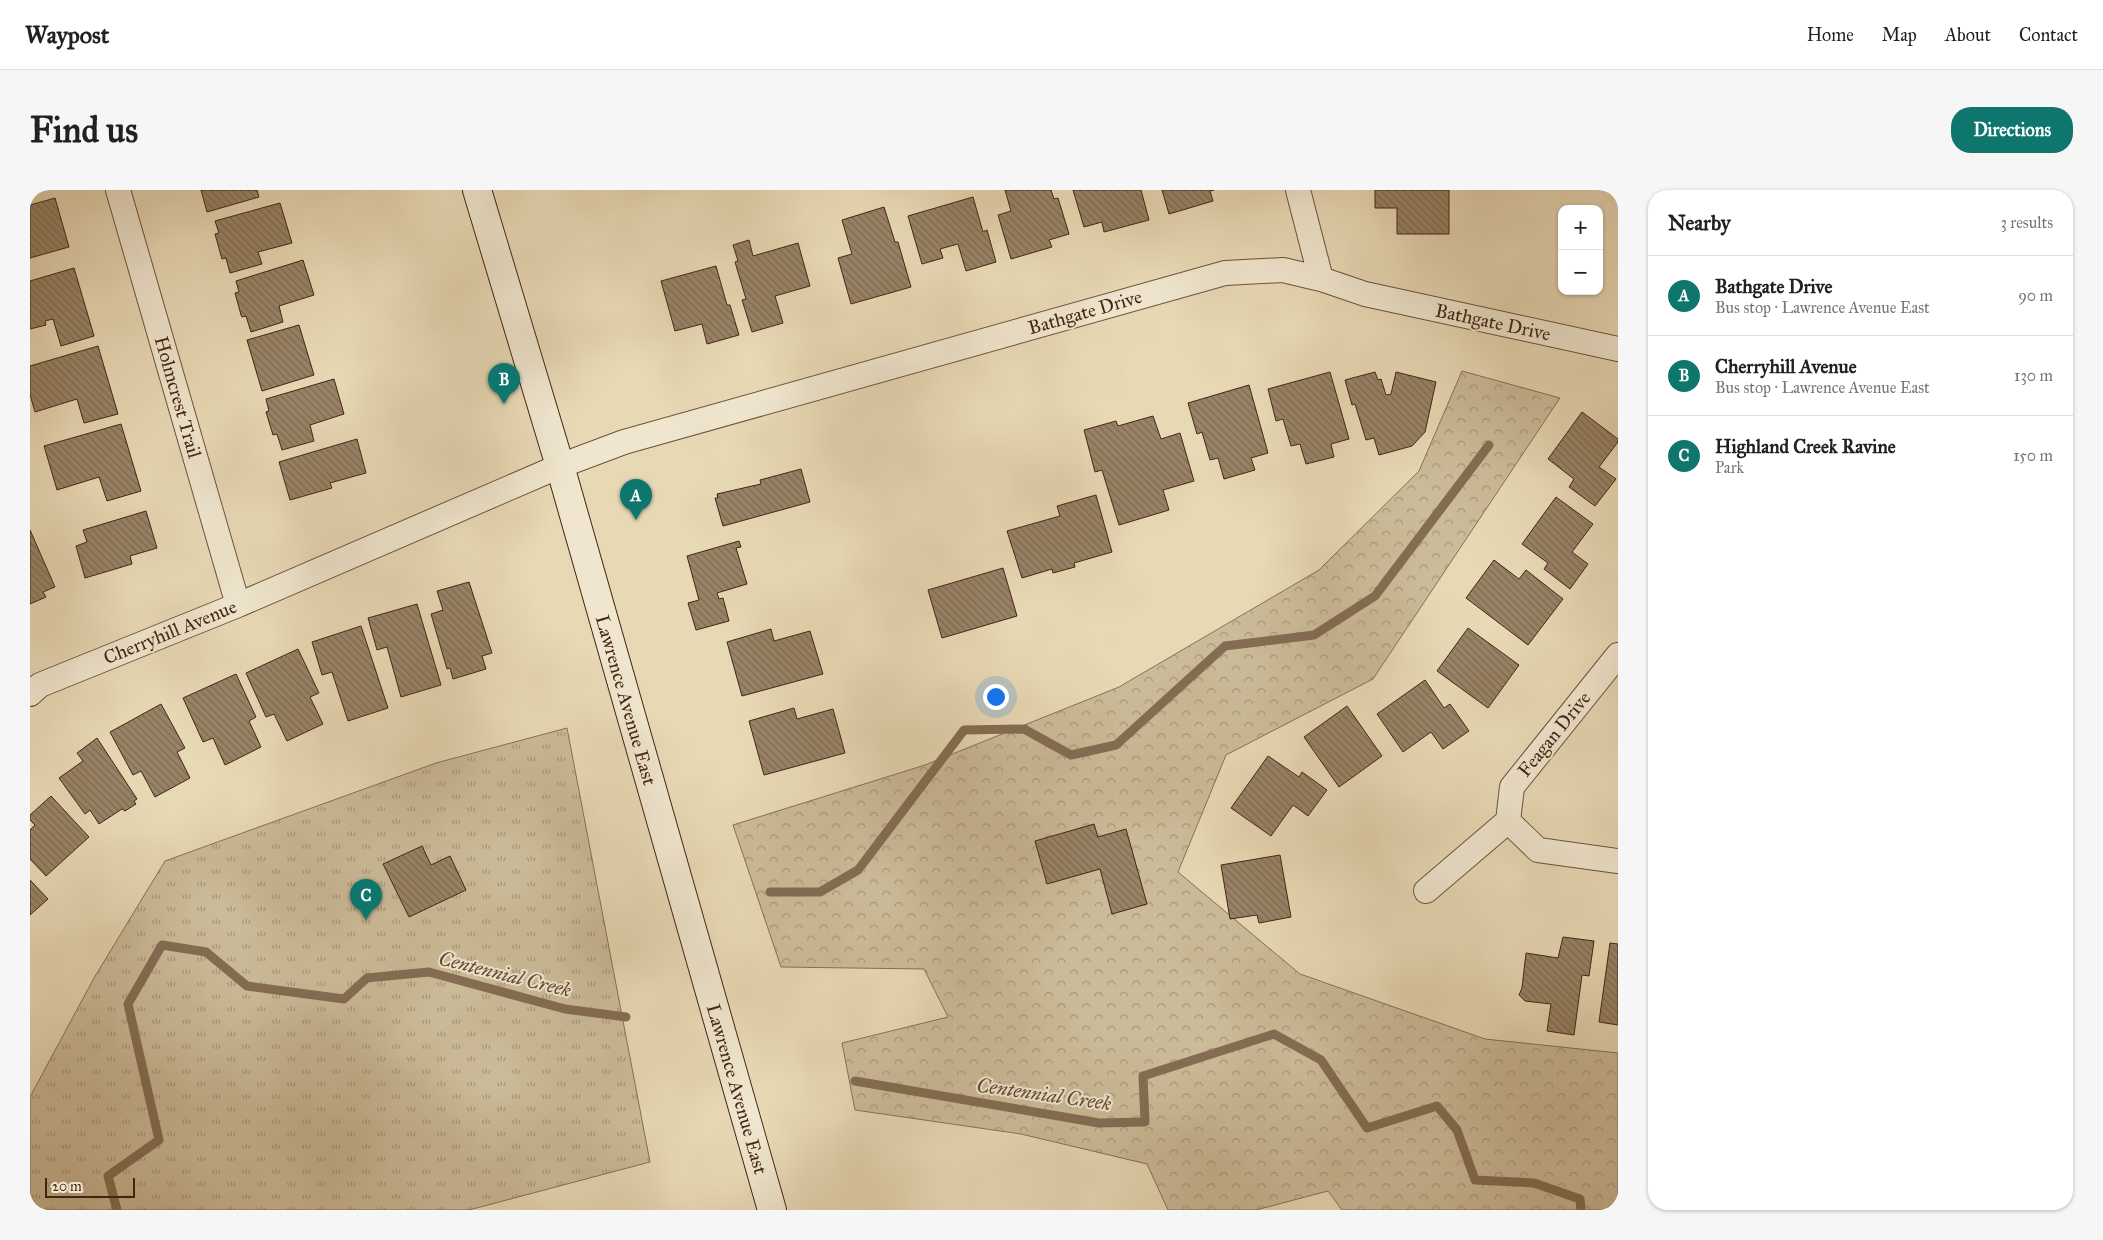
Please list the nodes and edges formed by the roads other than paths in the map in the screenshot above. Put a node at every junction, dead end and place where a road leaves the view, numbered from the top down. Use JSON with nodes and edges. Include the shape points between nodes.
{"nodes":[{"id":1,"x":118,"y":190,"type":"edge"},
{"id":2,"x":477,"y":190,"type":"edge"},
{"id":3,"x":1298,"y":190,"type":"edge"},
{"id":4,"x":1320,"y":279,"type":"junction"},
{"id":5,"x":1618,"y":349,"type":"edge"},
{"id":6,"x":560,"y":466,"type":"junction"},
{"id":7,"x":238,"y":605,"type":"junction"},
{"id":8,"x":1618,"y":655,"type":"edge"},
{"id":9,"x":30,"y":694,"type":"edge"},
{"id":10,"x":1508,"y":821,"type":"junction"},
{"id":11,"x":1618,"y":862,"type":"edge"},
{"id":12,"x":1426,"y":891,"type":"dead end"},
{"id":13,"x":772,"y":1210,"type":"edge"}],
"edges":[{"from":1,"to":7,"type":"street","name":"Holmcrest Trail"},
{"from":2,"to":6,"type":"main road","name":"Lawrence Avenue East"},
{"from":3,"to":4,"type":"street"},
{"from":4,"to":5,"type":"street","name":"Bathgate Drive","via":[[1365,294]]},
{"from":4,"to":6,"type":"street","name":"Bathgate Drive","via":[[1283,270],[1224,273],[624,442]]},
{"from":6,"to":7,"type":"street","name":"Cherryhill Avenue"},
{"from":6,"to":13,"type":"main road","name":"Lawrence Avenue East"},
{"from":7,"to":9,"type":"street","name":"Cherryhill Avenue","via":[[40,684]]},
{"from":8,"to":10,"type":"street","name":"Feagan Drive","via":[[1512,787]]},
{"from":10,"to":11,"type":"street","via":[[1538,850]]},
{"from":10,"to":12,"type":"street"}]}
